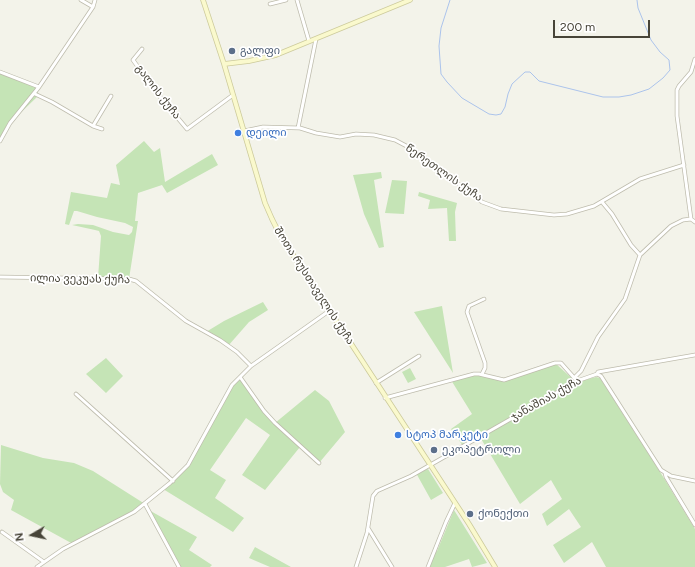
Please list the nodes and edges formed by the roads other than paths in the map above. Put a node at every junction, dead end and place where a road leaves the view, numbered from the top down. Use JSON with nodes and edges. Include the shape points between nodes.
{"nodes":[{"id":1,"x":81,"y":0,"type":"edge"},
{"id":2,"x":95,"y":0,"type":"edge"},
{"id":3,"x":203,"y":0,"type":"edge"},
{"id":4,"x":286,"y":0,"type":"edge"},
{"id":5,"x":298,"y":0,"type":"edge"},
{"id":6,"x":410,"y":0,"type":"edge"},
{"id":7,"x":270,"y":4,"type":"dead end"},
{"id":8,"x":93,"y":7,"type":"junction"},
{"id":9,"x":316,"y":39,"type":"junction"},
{"id":10,"x":310,"y":41,"type":"junction"},
{"id":11,"x":142,"y":49,"type":"dead end"},
{"id":12,"x":695,"y":59,"type":"edge"},
{"id":13,"x":224,"y":64,"type":"junction"},
{"id":14,"x":0,"y":72,"type":"edge"},
{"id":15,"x":39,"y":87,"type":"junction"},
{"id":16,"x":35,"y":94,"type":"junction"},
{"id":17,"x":233,"y":95,"type":"junction"},
{"id":18,"x":112,"y":96,"type":"dead end"},
{"id":19,"x":93,"y":126,"type":"junction"},
{"id":20,"x":298,"y":128,"type":"junction"},
{"id":21,"x":102,"y":129,"type":"dead end"},
{"id":22,"x":244,"y":131,"type":"junction"},
{"id":23,"x":0,"y":141,"type":"edge"},
{"id":24,"x":684,"y":164,"type":"junction"},
{"id":25,"x":602,"y":202,"type":"junction"},
{"id":26,"x":691,"y":218,"type":"junction"},
{"id":27,"x":695,"y":222,"type":"edge"},
{"id":28,"x":640,"y":255,"type":"junction"},
{"id":29,"x":0,"y":277,"type":"edge"},
{"id":30,"x":484,"y":300,"type":"dead end"},
{"id":31,"x":329,"y":311,"type":"junction"},
{"id":32,"x":695,"y":355,"type":"edge"},
{"id":33,"x":419,"y":356,"type":"dead end"},
{"id":34,"x":251,"y":366,"type":"junction"},
{"id":35,"x":482,"y":374,"type":"junction"},
{"id":36,"x":597,"y":374,"type":"junction"},
{"id":37,"x":240,"y":377,"type":"junction"},
{"id":38,"x":574,"y":378,"type":"junction"},
{"id":39,"x":577,"y":381,"type":"junction"},
{"id":40,"x":376,"y":383,"type":"junction"},
{"id":41,"x":76,"y":394,"type":"dead end"},
{"id":42,"x":385,"y":398,"type":"junction"},
{"id":43,"x":318,"y":463,"type":"dead end"},
{"id":44,"x":430,"y":465,"type":"junction"},
{"id":45,"x":665,"y":473,"type":"junction"},
{"id":46,"x":173,"y":480,"type":"junction"},
{"id":47,"x":695,"y":481,"type":"edge"},
{"id":48,"x":455,"y":503,"type":"junction"},
{"id":49,"x":145,"y":504,"type":"junction"},
{"id":50,"x":695,"y":525,"type":"edge"},
{"id":51,"x":368,"y":528,"type":"junction"},
{"id":52,"x":2,"y":532,"type":"dead end"},
{"id":53,"x":44,"y":562,"type":"junction"},
{"id":54,"x":37,"y":567,"type":"edge"},
{"id":55,"x":179,"y":567,"type":"edge"},
{"id":56,"x":356,"y":567,"type":"edge"},
{"id":57,"x":392,"y":567,"type":"edge"},
{"id":58,"x":428,"y":567,"type":"edge"},
{"id":59,"x":495,"y":567,"type":"edge"}],
"edges":[{"from":1,"to":8,"type":"street"},
{"from":2,"to":8,"type":"street"},
{"from":3,"to":13,"type":"main road","name":"შოთა რუსთაველის ქუჩა"},
{"from":4,"to":7,"type":"street"},
{"from":5,"to":10,"type":"street"},
{"from":6,"to":9,"type":"main road"},
{"from":8,"to":15,"type":"street"},
{"from":9,"to":10,"type":"main road"},
{"from":9,"to":20,"type":"street"},
{"from":10,"to":13,"type":"main road","via":[[276,55]]},
{"from":11,"to":17,"type":"street","name":"გალის ქუჩა","via":[[133,60],[187,129]]},
{"from":12,"to":24,"type":"street","via":[[691,72],[679,86],[677,96],[677,116]]},
{"from":13,"to":17,"type":"main road","name":"შოთა რუსთაველის ქუჩა"},
{"from":14,"to":15,"type":"street"},
{"from":15,"to":16,"type":"street"},
{"from":16,"to":19,"type":"street"},
{"from":16,"to":23,"type":"street","via":[[10,123]]},
{"from":17,"to":22,"type":"main road","name":"შოთა რუსთაველის ქუჩა"},
{"from":18,"to":19,"type":"street"},
{"from":19,"to":21,"type":"street"},
{"from":20,"to":22,"type":"street","name":"წერეთლის ქუჩა","via":[[263,127]]},
{"from":20,"to":25,"type":"street","name":"წერეთლის ქუჩა","via":[[340,137],[356,134],[395,140],[414,150],[482,202],[501,209],[554,215],[584,210]]},
{"from":22,"to":31,"type":"main road","name":"შოთა რუსთაველის ქუჩა","via":[[272,220]]},
{"from":24,"to":25,"type":"street","name":"წერეთლის ქუჩა","via":[[640,179]]},
{"from":24,"to":26,"type":"street"},
{"from":25,"to":28,"type":"street"},
{"from":26,"to":27,"type":"street"},
{"from":26,"to":28,"type":"street","via":[[671,226]]},
{"from":28,"to":38,"type":"street","via":[[625,299],[598,337],[581,371]]},
{"from":29,"to":34,"type":"street","name":"ილია ვეკუას ქუჩა","via":[[136,280],[186,321],[220,340]]},
{"from":30,"to":35,"type":"street","via":[[469,306],[467,312],[484,363]]},
{"from":31,"to":34,"type":"street"},
{"from":31,"to":40,"type":"main road","name":"შოთა რუსთაველის ქუჩა"},
{"from":32,"to":36,"type":"street","name":"ჯანაშიას ქუჩა","via":[[605,370]]},
{"from":33,"to":40,"type":"street"},
{"from":34,"to":37,"type":"street"},
{"from":35,"to":38,"type":"street","via":[[504,380],[561,363]]},
{"from":35,"to":42,"type":"street"},
{"from":36,"to":39,"type":"street","name":"ჯანაშიას ქუჩა"},
{"from":36,"to":45,"type":"street","via":[[601,376]]},
{"from":37,"to":43,"type":"street","via":[[264,411]]},
{"from":37,"to":46,"type":"street","via":[[232,385],[188,465]]},
{"from":38,"to":39,"type":"street"},
{"from":39,"to":44,"type":"street","name":"ჯანაშიას ქუჩა"},
{"from":40,"to":42,"type":"main road","name":"შოთა რუსთაველის ქუჩა"},
{"from":41,"to":46,"type":"street"},
{"from":42,"to":44,"type":"main road","name":"შოთა რუსთაველის ქუჩა"},
{"from":44,"to":48,"type":"main road","name":"შოთა რუსთაველის ქუჩა"},
{"from":44,"to":51,"type":"street","name":"ჯანაშიას ქუჩა","via":[[377,491],[373,496]]},
{"from":45,"to":47,"type":"street"},
{"from":45,"to":50,"type":"street"},
{"from":46,"to":49,"type":"street"},
{"from":48,"to":58,"type":"street"},
{"from":48,"to":59,"type":"main road","name":"შოთა რუსთაველის ქუჩა"},
{"from":49,"to":53,"type":"street"},
{"from":49,"to":55,"type":"street"},
{"from":51,"to":56,"type":"street"},
{"from":51,"to":57,"type":"street"},
{"from":52,"to":53,"type":"street"},
{"from":53,"to":54,"type":"street"}]}
